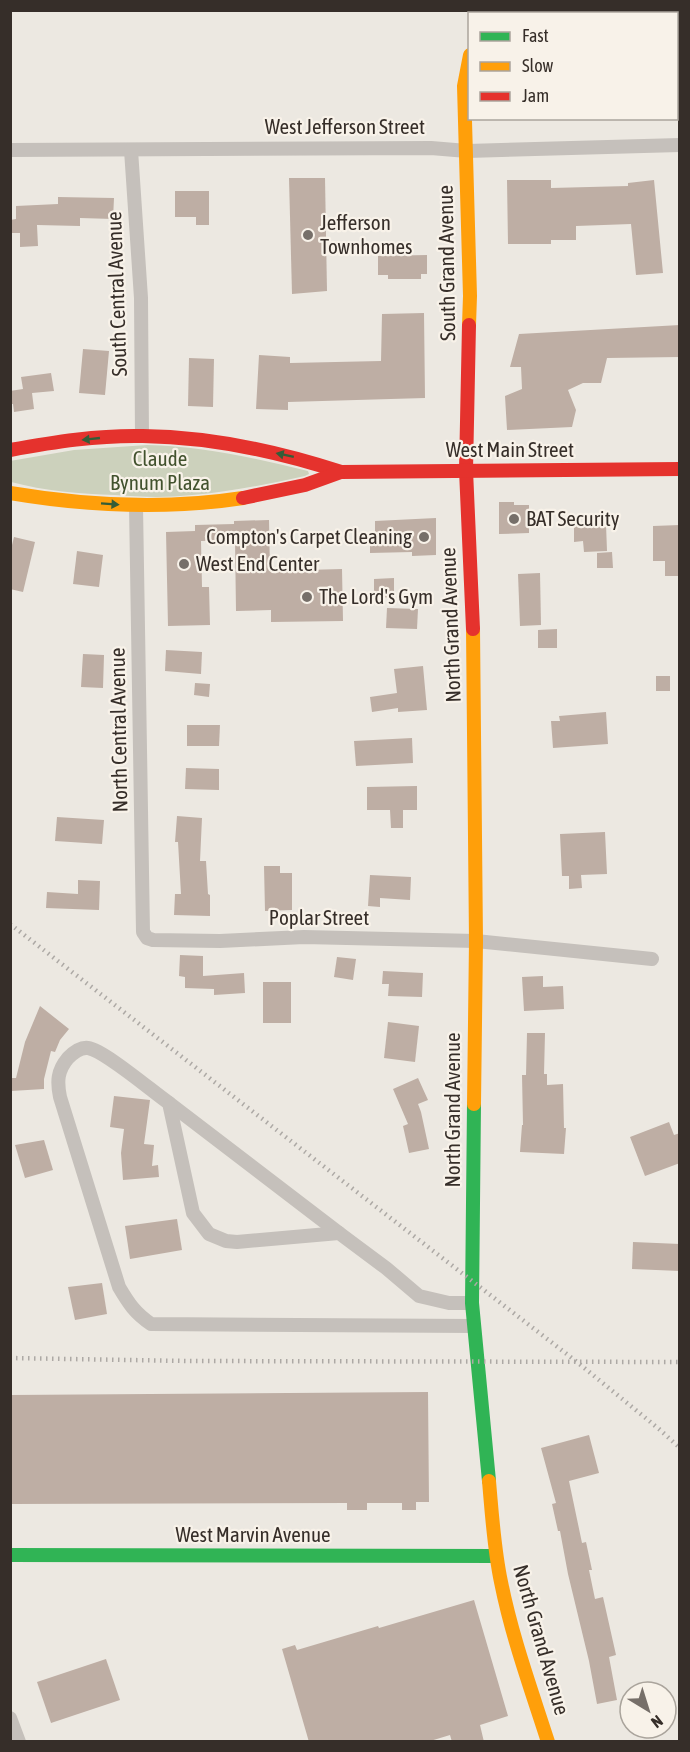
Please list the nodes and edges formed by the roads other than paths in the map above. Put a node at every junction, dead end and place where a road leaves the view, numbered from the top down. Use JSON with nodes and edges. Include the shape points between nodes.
{"nodes":[{"id":1,"x":468,"y":65,"type":"edge"},
{"id":2,"x":680,"y":145,"type":"edge"},
{"id":3,"x":10,"y":150,"type":"edge"},
{"id":4,"x":131,"y":150,"type":"junction"},
{"id":5,"x":467,"y":151,"type":"junction"},
{"id":6,"x":142,"y":436,"type":"junction"},
{"id":7,"x":10,"y":450,"type":"edge"},
{"id":8,"x":680,"y":469,"type":"edge"},
{"id":9,"x":466,"y":470,"type":"junction"},
{"id":10,"x":340,"y":472,"type":"junction"},
{"id":11,"x":10,"y":493,"type":"edge"},
{"id":12,"x":136,"y":506,"type":"junction"},
{"id":13,"x":162,"y":940,"type":"joint"},
{"id":14,"x":476,"y":941,"type":"junction"},
{"id":15,"x":652,"y":959,"type":"dead end"},
{"id":16,"x":169,"y":1103,"type":"junction"},
{"id":17,"x":339,"y":1233,"type":"junction"},
{"id":18,"x":472,"y":1303,"type":"junction"},
{"id":19,"x":474,"y":1326,"type":"junction"},
{"id":20,"x":10,"y":1555,"type":"edge"},
{"id":21,"x":496,"y":1556,"type":"junction"},
{"id":22,"x":10,"y":1718,"type":"edge"},
{"id":23,"x":19,"y":1742,"type":"edge"},
{"id":24,"x":548,"y":1742,"type":"edge"}],
"edges":[{"from":1,"to":5,"type":"main road","name":"South Grand Avenue","via":[[464,86]]},
{"from":2,"to":5,"type":"street","name":"West Jefferson Street"},
{"from":3,"to":4,"type":"street","name":"West Jefferson Street"},
{"from":4,"to":5,"type":"street","name":"West Jefferson Street","via":[[431,147]]},
{"from":4,"to":6,"type":"street","name":"South Central Avenue","via":[[141,298]]},
{"from":5,"to":9,"type":"main road","name":"South Grand Avenue","via":[[470,296]]},
{"from":6,"to":7,"type":"main road","name":"West Main Street","one_way":true},
{"from":10,"to":6,"type":"main road","name":"West Main Street","one_way":true,"via":[[287,455],[218,442]]},
{"from":8,"to":9,"type":"main road","name":"West Main Street"},
{"from":9,"to":10,"type":"main road","name":"West Main Street"},
{"from":9,"to":14,"type":"main road","name":"North Grand Avenue","via":[[474,661]]},
{"from":10,"to":12,"type":"main road","name":"West Main Street","via":[[305,485],[229,500]]},
{"from":11,"to":12,"type":"main road","name":"West Main Street","one_way":true},
{"from":12,"to":13,"type":"street","name":"North Central Avenue","via":[[143,932],[147,938]]},
{"from":13,"to":14,"type":"street","name":"Poplar Street","via":[[304,936]]},
{"from":14,"to":15,"type":"street","name":"Poplar Street"},
{"from":14,"to":18,"type":"main road","name":"North Grand Avenue"},
{"from":16,"to":17,"type":"street"},
{"from":16,"to":17,"type":"street","via":[[193,1213],[209,1234],[237,1242]]},
{"from":16,"to":19,"type":"street","via":[[91,1048],[82,1048],[68,1058],[59,1072],[60,1097],[119,1287],[140,1317],[151,1324]]},
{"from":17,"to":18,"type":"street","via":[[419,1296],[449,1303]]},
{"from":18,"to":19,"type":"main road","name":"North Grand Avenue"},
{"from":19,"to":21,"type":"main road","name":"North Grand Avenue"},
{"from":20,"to":21,"type":"main road","name":"West Marvin Avenue"},
{"from":21,"to":24,"type":"main road","name":"North Grand Avenue","via":[[514,1638]]},
{"from":22,"to":23,"type":"street"}]}
